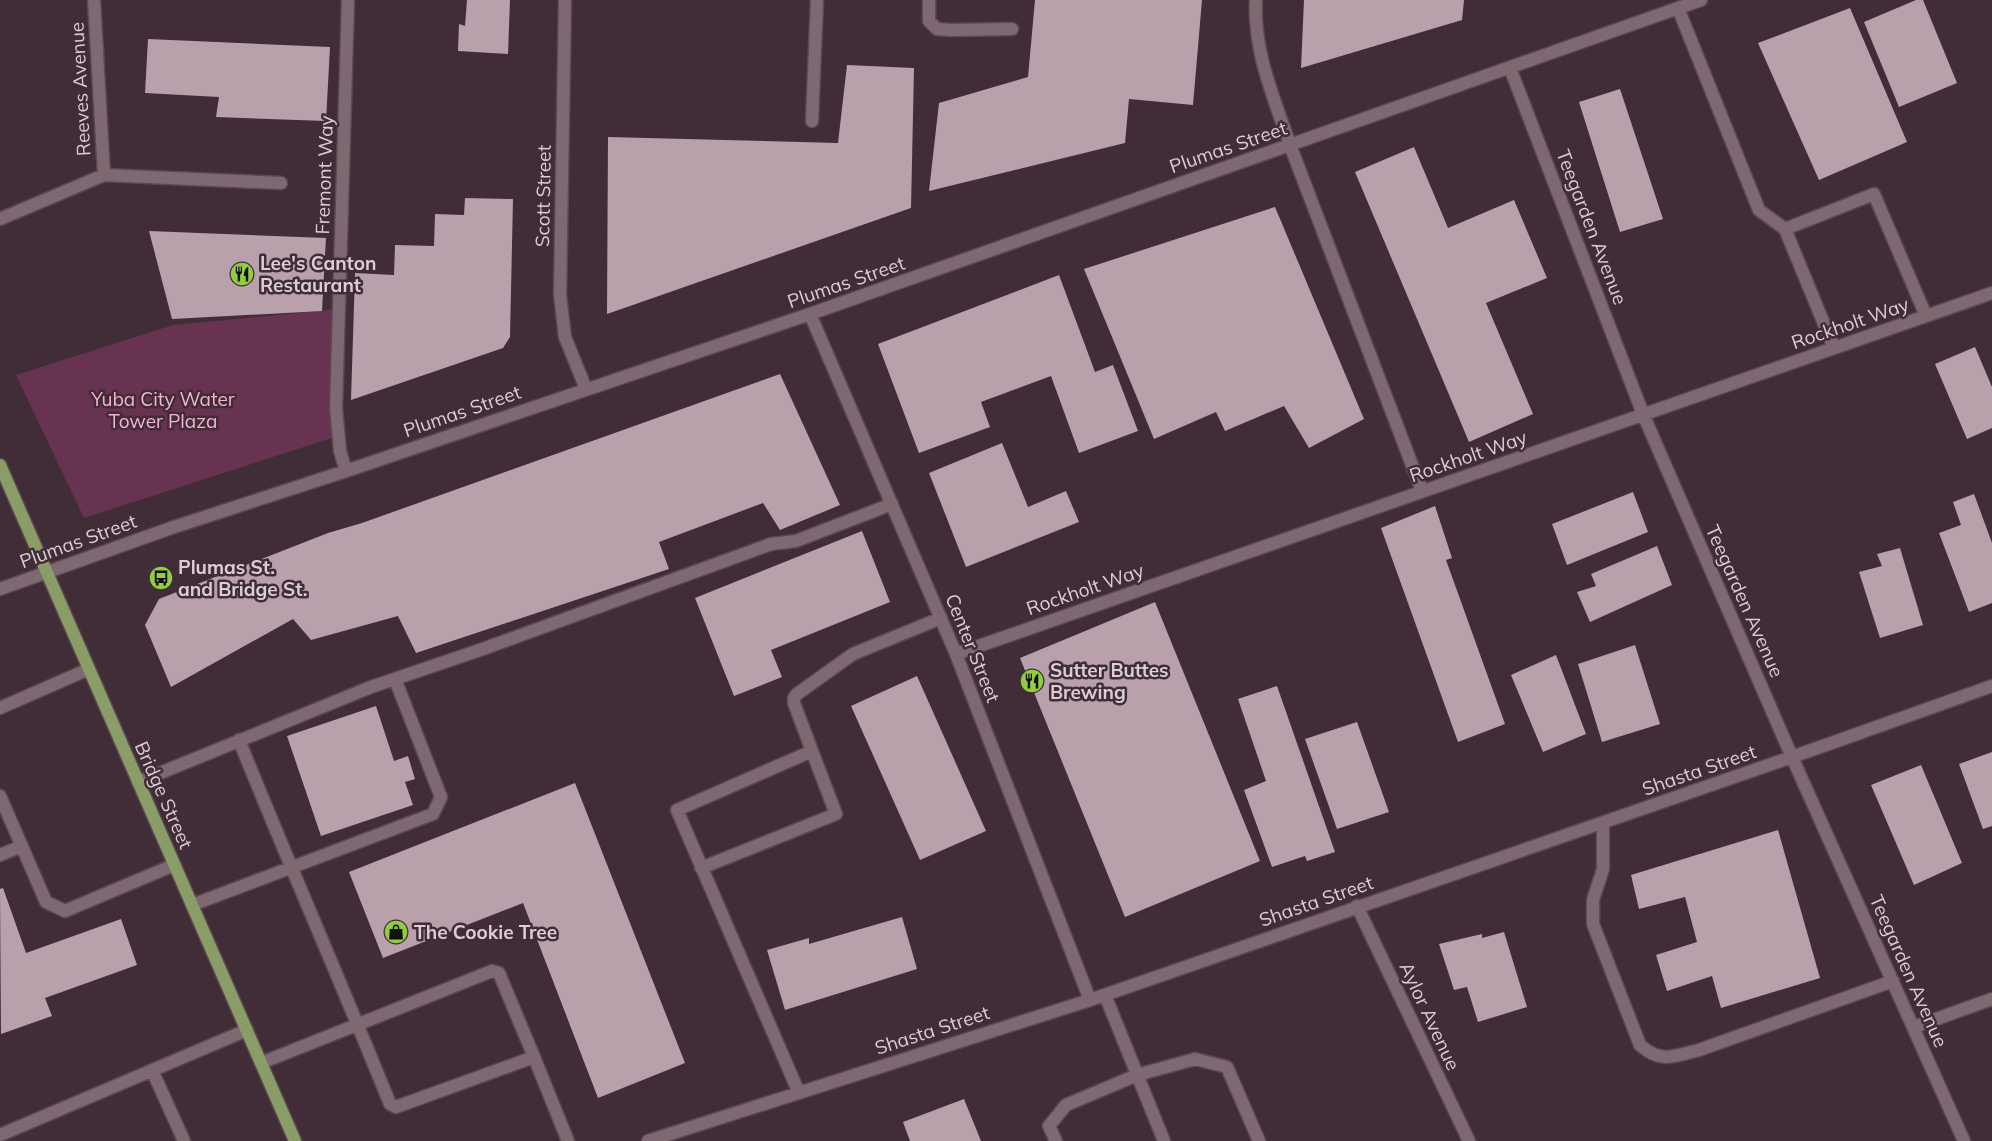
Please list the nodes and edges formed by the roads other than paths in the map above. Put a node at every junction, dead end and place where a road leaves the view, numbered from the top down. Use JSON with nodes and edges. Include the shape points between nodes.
{"nodes":[{"id":1,"x":94,"y":0,"type":"edge"},
{"id":2,"x":348,"y":0,"type":"edge"},
{"id":3,"x":565,"y":0,"type":"edge"},
{"id":4,"x":817,"y":0,"type":"edge"},
{"id":5,"x":928,"y":0,"type":"edge"},
{"id":6,"x":1256,"y":0,"type":"edge"},
{"id":7,"x":1701,"y":0,"type":"edge"},
{"id":8,"x":1678,"y":8,"type":"junction"},
{"id":9,"x":1012,"y":29,"type":"dead end"},
{"id":10,"x":1510,"y":68,"type":"junction"},
{"id":11,"x":812,"y":121,"type":"dead end"},
{"id":12,"x":1290,"y":145,"type":"junction"},
{"id":13,"x":104,"y":175,"type":"junction"},
{"id":14,"x":281,"y":183,"type":"dead end"},
{"id":15,"x":0,"y":219,"type":"edge"},
{"id":16,"x":1785,"y":229,"type":"junction"},
{"id":17,"x":1992,"y":293,"type":"edge"},
{"id":18,"x":810,"y":314,"type":"junction"},
{"id":19,"x":1926,"y":316,"type":"junction"},
{"id":20,"x":1834,"y":348,"type":"junction"},
{"id":21,"x":586,"y":389,"type":"junction"},
{"id":22,"x":1643,"y":414,"type":"junction"},
{"id":23,"x":0,"y":464,"type":"edge"},
{"id":24,"x":346,"y":471,"type":"junction"},
{"id":25,"x":1422,"y":491,"type":"junction"},
{"id":26,"x":892,"y":504,"type":"junction"},
{"id":27,"x":46,"y":572,"type":"junction"},
{"id":28,"x":0,"y":589,"type":"edge"},
{"id":29,"x":941,"y":618,"type":"junction"},
{"id":30,"x":956,"y":654,"type":"junction"},
{"id":31,"x":89,"y":669,"type":"junction"},
{"id":32,"x":395,"y":679,"type":"junction"},
{"id":33,"x":1992,"y":686,"type":"edge"},
{"id":34,"x":0,"y":708,"type":"edge"},
{"id":35,"x":239,"y":740,"type":"junction"},
{"id":36,"x":812,"y":751,"type":"junction"},
{"id":37,"x":1792,"y":758,"type":"junction"},
{"id":38,"x":138,"y":782,"type":"junction"},
{"id":39,"x":0,"y":796,"type":"edge"},
{"id":40,"x":1603,"y":823,"type":"junction"},
{"id":41,"x":22,"y":846,"type":"junction"},
{"id":42,"x":0,"y":855,"type":"edge"},
{"id":43,"x":174,"y":865,"type":"junction"},
{"id":44,"x":291,"y":868,"type":"junction"},
{"id":45,"x":702,"y":868,"type":"junction"},
{"id":46,"x":192,"y":906,"type":"junction"},
{"id":47,"x":1357,"y":906,"type":"junction"},
{"id":48,"x":1893,"y":981,"type":"junction"},
{"id":49,"x":1105,"y":995,"type":"junction"},
{"id":50,"x":1992,"y":999,"type":"edge"},
{"id":51,"x":1090,"y":1000,"type":"junction"},
{"id":52,"x":358,"y":1025,"type":"junction"},
{"id":53,"x":1914,"y":1027,"type":"junction"},
{"id":54,"x":247,"y":1030,"type":"junction"},
{"id":55,"x":534,"y":1058,"type":"junction"},
{"id":56,"x":261,"y":1063,"type":"junction"},
{"id":57,"x":152,"y":1070,"type":"junction"},
{"id":58,"x":1137,"y":1075,"type":"junction"},
{"id":59,"x":799,"y":1093,"type":"junction"},
{"id":60,"x":0,"y":1135,"type":"edge"},
{"id":61,"x":1467,"y":1140,"type":"edge"},
{"id":62,"x":184,"y":1141,"type":"edge"},
{"id":63,"x":295,"y":1141,"type":"edge"},
{"id":64,"x":568,"y":1141,"type":"edge"},
{"id":65,"x":648,"y":1141,"type":"edge"},
{"id":66,"x":1056,"y":1141,"type":"edge"},
{"id":67,"x":1164,"y":1141,"type":"edge"},
{"id":68,"x":1259,"y":1141,"type":"edge"},
{"id":69,"x":1964,"y":1141,"type":"edge"}],
"edges":[{"from":1,"to":13,"type":"street","name":"Reeves Avenue"},
{"from":2,"to":24,"type":"street","name":"Fremont Way","via":[[336,408],[340,450]]},
{"from":3,"to":21,"type":"street","name":"Scott Street","via":[[560,295],[565,338]]},
{"from":4,"to":11,"type":"street"},
{"from":5,"to":9,"type":"street","via":[[929,21],[937,29]]},
{"from":6,"to":12,"type":"street","via":[[1254,18],[1261,59]]},
{"from":7,"to":8,"type":"street","name":"Plumas Street"},
{"from":8,"to":10,"type":"street","name":"Plumas Street"},
{"from":8,"to":16,"type":"street","via":[[1759,210]]},
{"from":10,"to":12,"type":"street","name":"Plumas Street"},
{"from":10,"to":22,"type":"street","name":"Teegarden Avenue"},
{"from":12,"to":18,"type":"street","name":"Plumas Street"},
{"from":12,"to":25,"type":"street"},
{"from":13,"to":14,"type":"street"},
{"from":13,"to":15,"type":"street"},
{"from":16,"to":19,"type":"street","via":[[1874,194]]},
{"from":16,"to":20,"type":"street"},
{"from":17,"to":19,"type":"street","name":"Rockholt Way"},
{"from":18,"to":21,"type":"street","name":"Plumas Street"},
{"from":18,"to":26,"type":"street","name":"Center Street"},
{"from":19,"to":20,"type":"street","name":"Rockholt Way"},
{"from":20,"to":22,"type":"street","name":"Rockholt Way"},
{"from":21,"to":24,"type":"street","name":"Plumas Street"},
{"from":22,"to":25,"type":"street","name":"Rockholt Way"},
{"from":22,"to":37,"type":"street","name":"Teegarden Avenue"},
{"from":23,"to":27,"type":"main road","name":"Bridge Street"},
{"from":24,"to":27,"type":"street","name":"Plumas Street"},
{"from":25,"to":30,"type":"street","name":"Rockholt Way"},
{"from":26,"to":29,"type":"street","name":"Center Street"},
{"from":26,"to":32,"type":"street","via":[[796,541],[771,544]]},
{"from":27,"to":28,"type":"street","name":"Plumas Street"},
{"from":27,"to":31,"type":"main road","name":"Bridge Street"},
{"from":29,"to":30,"type":"street","name":"Center Street"},
{"from":29,"to":36,"type":"street","via":[[853,654],[794,698]]},
{"from":30,"to":51,"type":"street","name":"Center Street"},
{"from":31,"to":34,"type":"street"},
{"from":31,"to":38,"type":"main road","name":"Bridge Street"},
{"from":32,"to":35,"type":"street"},
{"from":32,"to":44,"type":"street","via":[[441,797],[433,814]]},
{"from":33,"to":37,"type":"street","name":"Shasta Street"},
{"from":35,"to":38,"type":"street"},
{"from":35,"to":44,"type":"street"},
{"from":36,"to":45,"type":"street","via":[[677,810]]},
{"from":36,"to":45,"type":"street","via":[[836,814]]},
{"from":37,"to":40,"type":"street","name":"Shasta Street"},
{"from":37,"to":48,"type":"street","name":"Teegarden Avenue"},
{"from":38,"to":43,"type":"main road","name":"Bridge Street"},
{"from":39,"to":41,"type":"street"},
{"from":40,"to":47,"type":"street","name":"Shasta Street"},
{"from":40,"to":48,"type":"street","via":[[1603,869],[1593,900],[1593,924],[1640,1045],[1650,1055],[1668,1058],[1699,1050]]},
{"from":41,"to":42,"type":"street"},
{"from":41,"to":43,"type":"street","via":[[46,902],[65,911]]},
{"from":43,"to":46,"type":"main road","name":"Bridge Street"},
{"from":44,"to":46,"type":"street"},
{"from":44,"to":52,"type":"street"},
{"from":45,"to":59,"type":"street"},
{"from":46,"to":54,"type":"main road","name":"Bridge Street"},
{"from":47,"to":49,"type":"street","name":"Shasta Street"},
{"from":47,"to":61,"type":"street","name":"Aylor Avenue"},
{"from":48,"to":53,"type":"street","name":"Teegarden Avenue"},
{"from":49,"to":51,"type":"street","name":"Shasta Street"},
{"from":49,"to":58,"type":"street"},
{"from":50,"to":53,"type":"street"},
{"from":51,"to":59,"type":"street","name":"Shasta Street"},
{"from":52,"to":55,"type":"street","via":[[390,1104],[396,1107]]},
{"from":52,"to":55,"type":"street","via":[[492,971],[499,973]]},
{"from":52,"to":56,"type":"street"},
{"from":53,"to":69,"type":"street","name":"Teegarden Avenue"},
{"from":54,"to":56,"type":"main road","name":"Bridge Street"},
{"from":54,"to":57,"type":"street"},
{"from":55,"to":64,"type":"street"},
{"from":56,"to":63,"type":"main road","name":"Bridge Street"},
{"from":57,"to":60,"type":"street"},
{"from":57,"to":62,"type":"street"},
{"from":58,"to":66,"type":"street","via":[[1066,1106],[1049,1126]]},
{"from":58,"to":67,"type":"street"},
{"from":58,"to":68,"type":"street","via":[[1195,1059],[1226,1067]]},
{"from":59,"to":65,"type":"street","name":"Shasta Street"}]}
